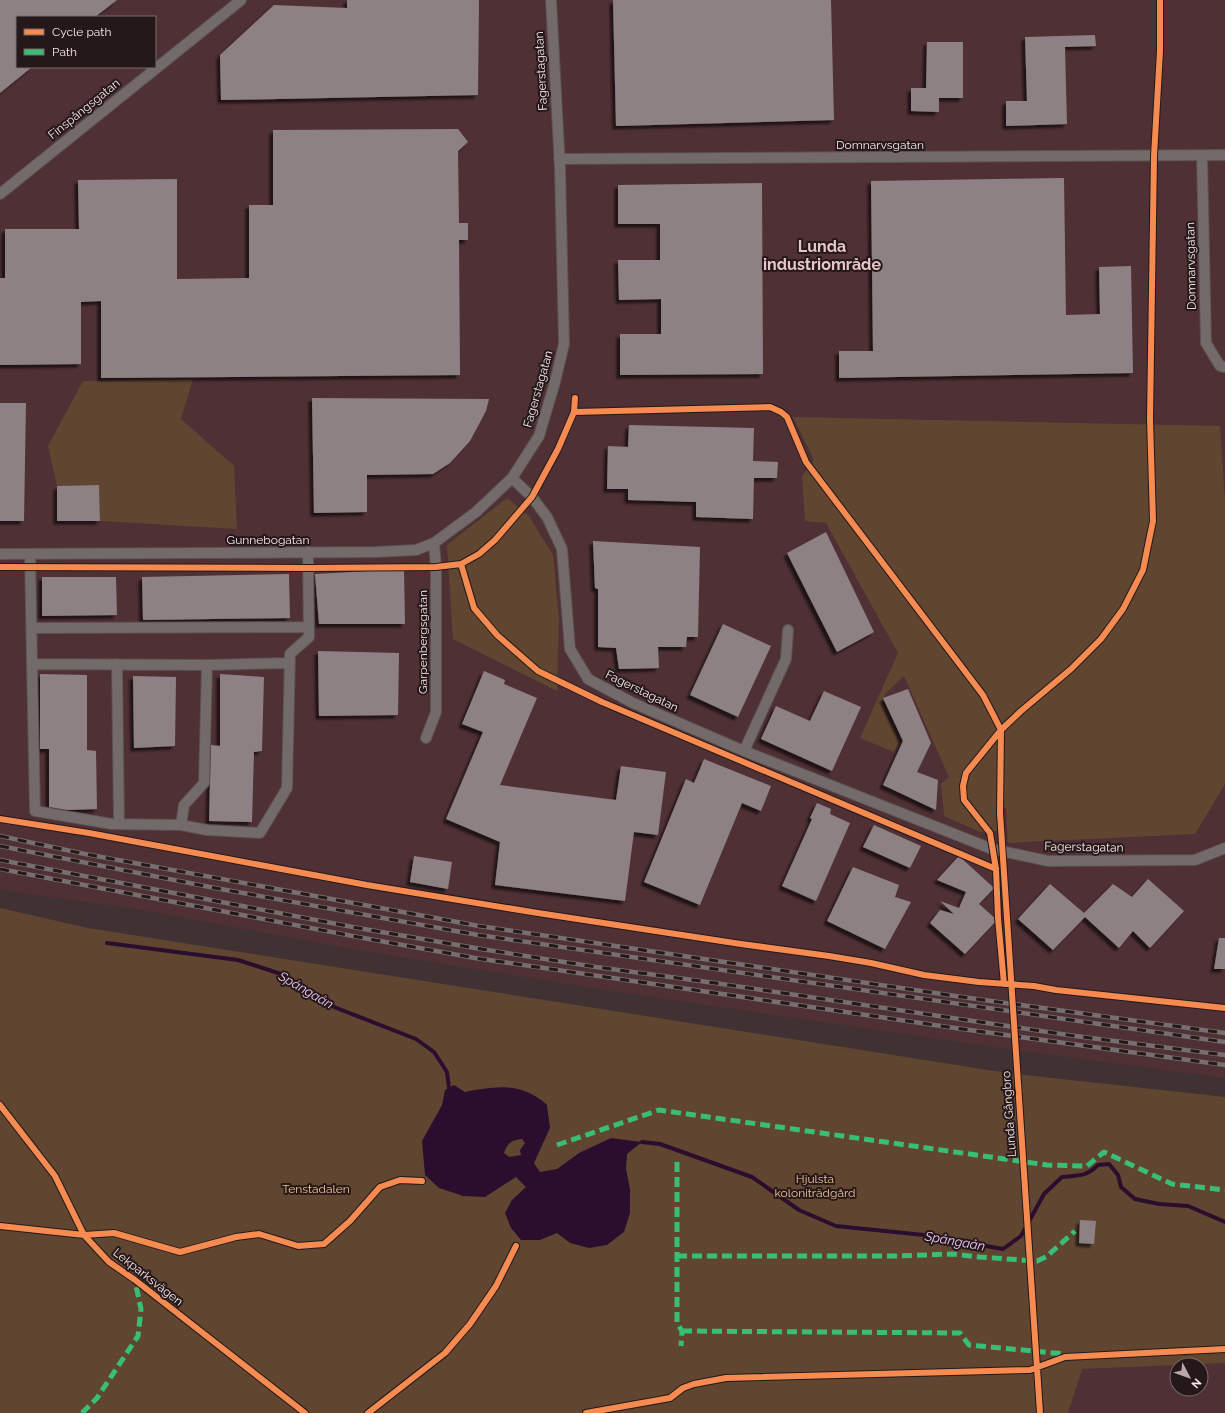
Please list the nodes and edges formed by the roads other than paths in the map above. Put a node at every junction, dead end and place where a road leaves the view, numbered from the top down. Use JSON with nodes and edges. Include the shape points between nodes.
{"nodes":[{"id":1,"x":241,"y":0,"type":"edge"},
{"id":2,"x":551,"y":0,"type":"edge"},
{"id":3,"x":1202,"y":156,"type":"junction"},
{"id":4,"x":1225,"y":156,"type":"edge"},
{"id":5,"x":559,"y":159,"type":"junction"},
{"id":6,"x":0,"y":194,"type":"edge"},
{"id":7,"x":1225,"y":367,"type":"edge"},
{"id":8,"x":512,"y":478,"type":"junction"},
{"id":9,"x":434,"y":543,"type":"junction"},
{"id":10,"x":308,"y":552,"type":"junction"},
{"id":11,"x":0,"y":554,"type":"edge"},
{"id":12,"x":30,"y":554,"type":"junction"},
{"id":13,"x":309,"y":627,"type":"junction"},
{"id":14,"x":32,"y":628,"type":"junction"},
{"id":15,"x":788,"y":630,"type":"dead end"},
{"id":16,"x":290,"y":662,"type":"junction"},
{"id":17,"x":32,"y":664,"type":"junction"},
{"id":18,"x":117,"y":664,"type":"junction"},
{"id":19,"x":207,"y":665,"type":"junction"},
{"id":20,"x":426,"y":738,"type":"dead end"},
{"id":21,"x":744,"y":751,"type":"junction"},
{"id":22,"x":119,"y":824,"type":"junction"},
{"id":23,"x":181,"y":826,"type":"junction"},
{"id":24,"x":1225,"y":848,"type":"edge"}],
"edges":[{"from":1,"to":6,"type":"street","name":"Finspångsgatan"},
{"from":2,"to":5,"type":"street","name":"Fagerstagatan"},
{"from":3,"to":4,"type":"street","name":"Domnarvsgatan"},
{"from":3,"to":5,"type":"street","name":"Domnarvsgatan"},
{"from":3,"to":7,"type":"street","name":"Domnarvsgatan","via":[[1206,343],[1220,366]]},
{"from":5,"to":8,"type":"street","name":"Fagerstagatan","via":[[564,344],[539,436]]},
{"from":8,"to":9,"type":"street","name":"Gunnebogatan","via":[[476,512]]},
{"from":8,"to":21,"type":"street","name":"Fagerstagatan","via":[[532,497],[547,517],[562,549],[570,649],[588,679],[633,703]]},
{"from":9,"to":10,"type":"street","name":"Gunnebogatan","via":[[416,550]]},
{"from":9,"to":20,"type":"street","name":"Garpenbergsgatan","via":[[436,712]]},
{"from":10,"to":12,"type":"street","name":"Gunnebogatan"},
{"from":10,"to":13,"type":"street"},
{"from":11,"to":12,"type":"street","name":"Gunnebogatan"},
{"from":12,"to":14,"type":"street"},
{"from":13,"to":14,"type":"street"},
{"from":13,"to":16,"type":"street","via":[[309,637],[290,654]]},
{"from":14,"to":17,"type":"street"},
{"from":15,"to":21,"type":"street","via":[[786,659]]},
{"from":16,"to":19,"type":"street"},
{"from":16,"to":23,"type":"street","via":[[287,788],[260,833]]},
{"from":17,"to":18,"type":"street"},
{"from":17,"to":22,"type":"street","via":[[35,811]]},
{"from":18,"to":19,"type":"street"},
{"from":18,"to":22,"type":"street"},
{"from":19,"to":23,"type":"street","via":[[204,783],[184,805]]},
{"from":21,"to":24,"type":"street","name":"Fagerstagatan","via":[[992,849],[1048,861],[1195,860]]},
{"from":22,"to":23,"type":"street"}]}
